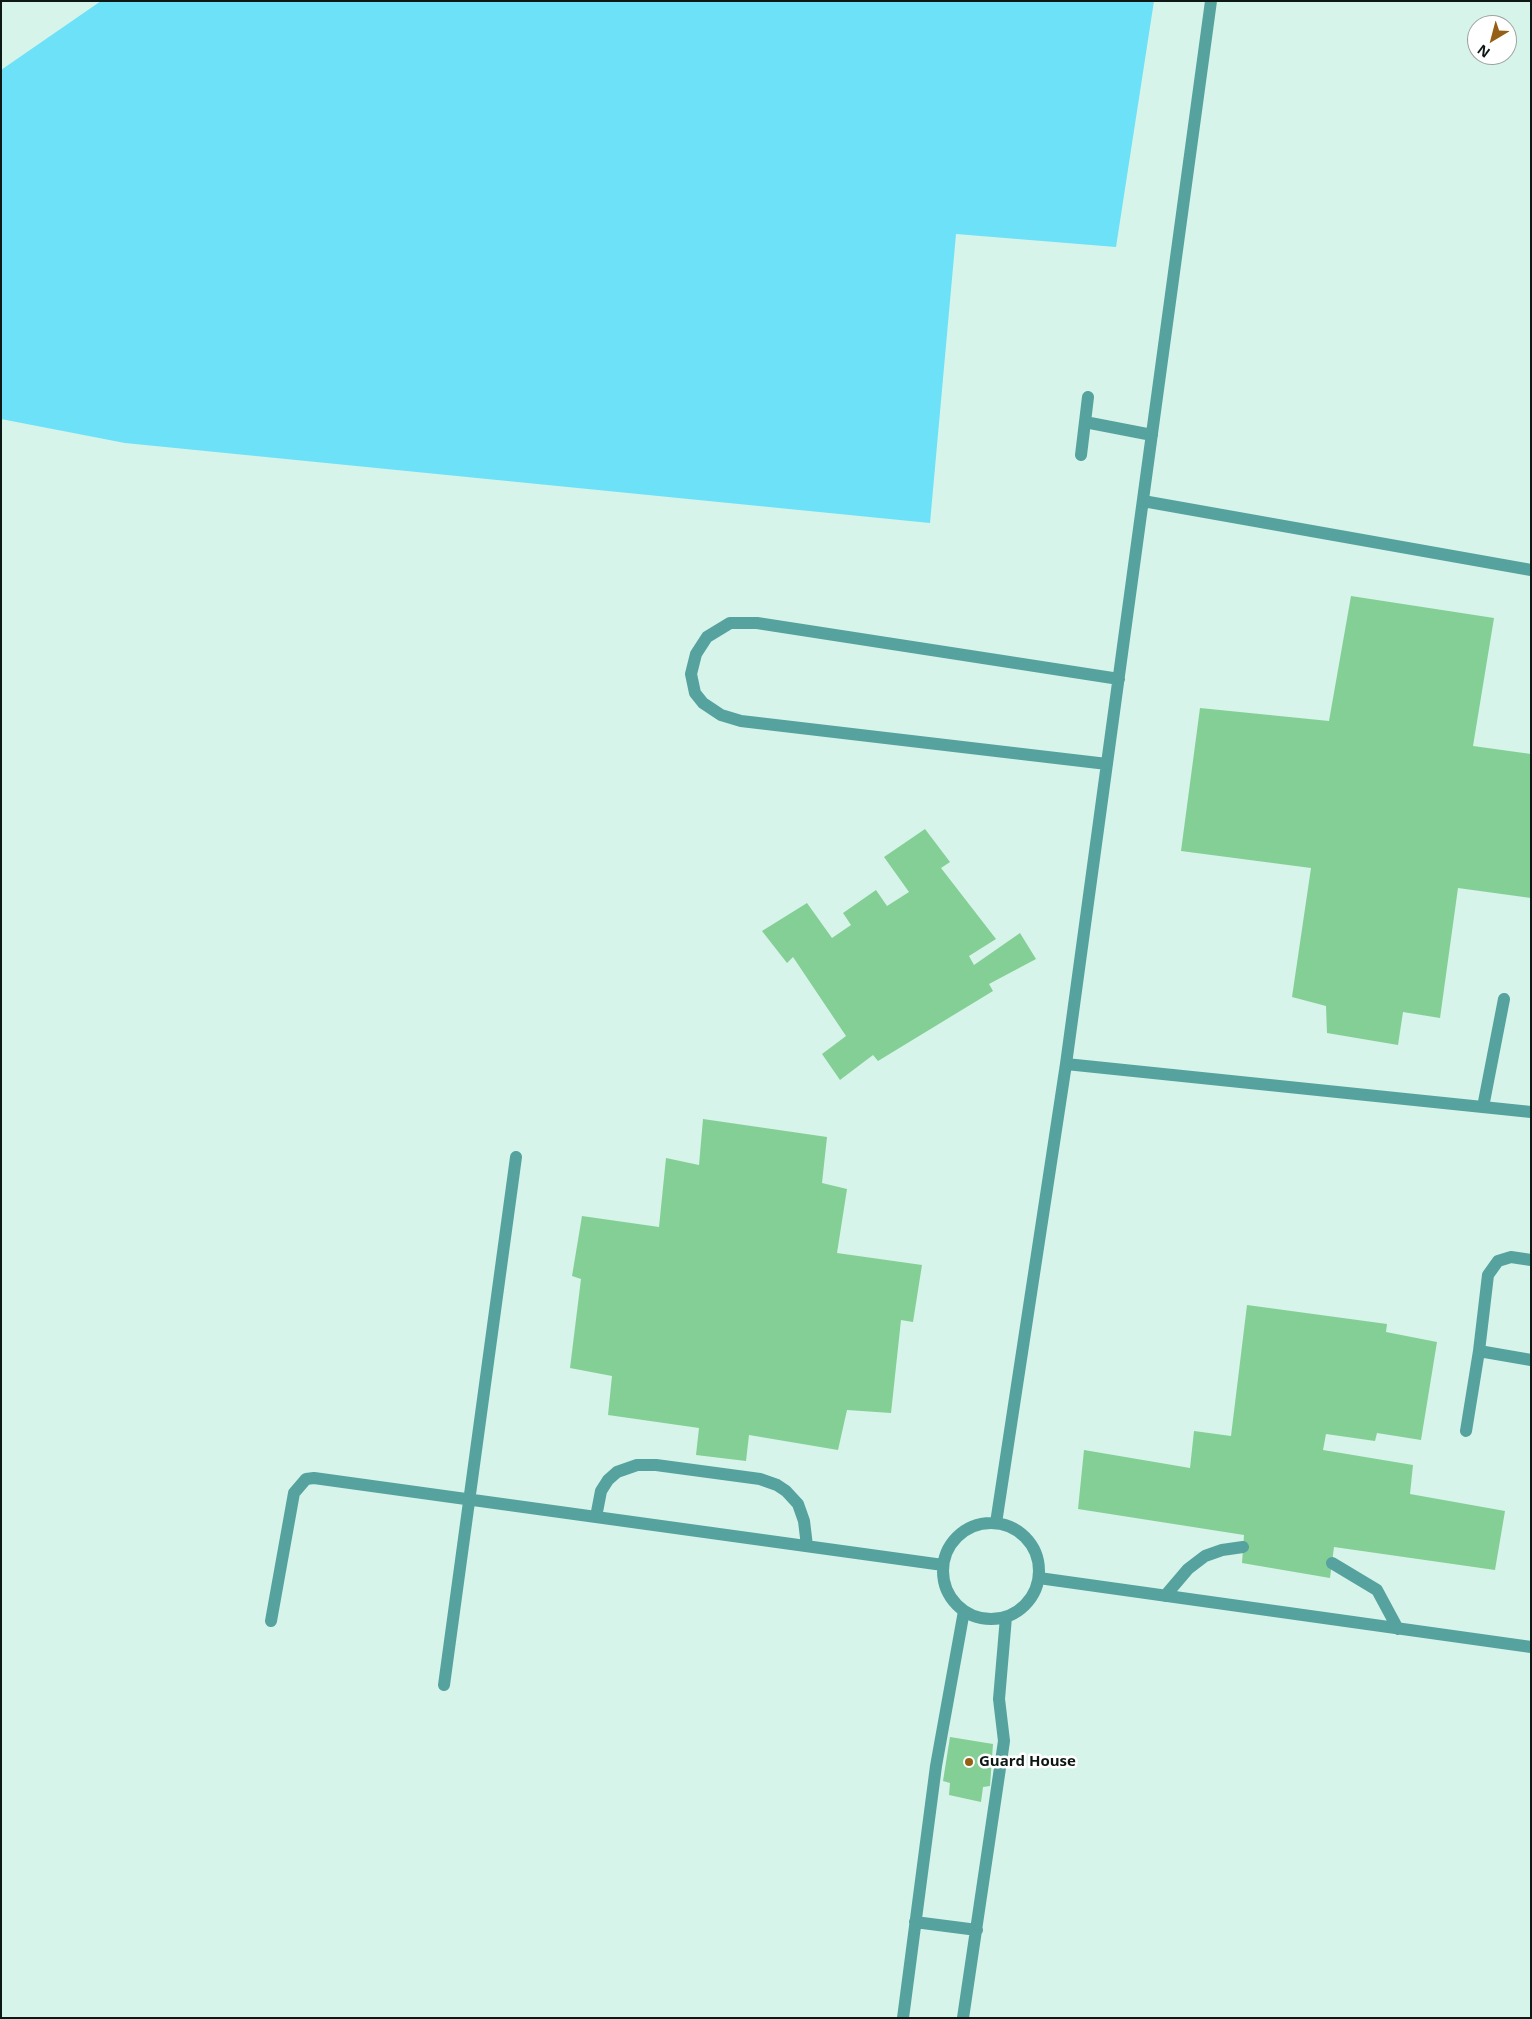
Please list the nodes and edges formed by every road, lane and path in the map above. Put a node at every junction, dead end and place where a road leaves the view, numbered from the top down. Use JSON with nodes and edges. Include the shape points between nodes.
{"nodes":[{"id":1,"x":1211,"y":1,"type":"edge"},
{"id":2,"x":1088,"y":397,"type":"dead end"},
{"id":3,"x":1085,"y":422,"type":"junction"},
{"id":4,"x":1152,"y":435,"type":"junction"},
{"id":5,"x":1081,"y":455,"type":"dead end"},
{"id":6,"x":1143,"y":501,"type":"junction"},
{"id":7,"x":1531,"y":570,"type":"edge"},
{"id":8,"x":1119,"y":679,"type":"junction"},
{"id":9,"x":1107,"y":764,"type":"junction"},
{"id":10,"x":1504,"y":999,"type":"dead end"},
{"id":11,"x":1066,"y":1064,"type":"junction"},
{"id":12,"x":1483,"y":1107,"type":"junction"},
{"id":13,"x":1531,"y":1112,"type":"edge"},
{"id":14,"x":516,"y":1157,"type":"dead end"},
{"id":15,"x":1531,"y":1260,"type":"edge"},
{"id":16,"x":1479,"y":1351,"type":"junction"},
{"id":17,"x":1531,"y":1360,"type":"edge"},
{"id":18,"x":1466,"y":1431,"type":"dead end"},
{"id":19,"x":469,"y":1498,"type":"junction"},
{"id":20,"x":596,"y":1517,"type":"junction"},
{"id":21,"x":996,"y":1523,"type":"junction"},
{"id":22,"x":807,"y":1546,"type":"junction"},
{"id":23,"x":1243,"y":1547,"type":"dead end"},
{"id":24,"x":1332,"y":1563,"type":"dead end"},
{"id":25,"x":943,"y":1565,"type":"junction"},
{"id":26,"x":1038,"y":1578,"type":"junction"},
{"id":27,"x":1165,"y":1596,"type":"junction"},
{"id":28,"x":964,"y":1611,"type":"junction"},
{"id":29,"x":1006,"y":1617,"type":"junction"},
{"id":30,"x":271,"y":1621,"type":"dead end"},
{"id":31,"x":1398,"y":1629,"type":"junction"},
{"id":32,"x":1531,"y":1648,"type":"edge"},
{"id":33,"x":444,"y":1685,"type":"dead end"},
{"id":34,"x":915,"y":1922,"type":"junction"},
{"id":35,"x":977,"y":1930,"type":"junction"},
{"id":36,"x":903,"y":2018,"type":"edge"},
{"id":37,"x":963,"y":2018,"type":"edge"}],
"edges":[{"from":1,"to":4,"type":"lane"},
{"from":2,"to":3,"type":"lane"},
{"from":3,"to":4,"type":"lane"},
{"from":3,"to":5,"type":"lane"},
{"from":4,"to":6,"type":"lane"},
{"from":6,"to":7,"type":"lane"},
{"from":6,"to":8,"type":"lane"},
{"from":8,"to":9,"type":"lane"},
{"from":8,"to":9,"type":"lane","via":[[757,623],[730,623],[707,637],[696,654],[691,674],[695,693],[704,703],[720,714],[742,721]]},
{"from":9,"to":11,"type":"lane"},
{"from":10,"to":12,"type":"lane"},
{"from":11,"to":12,"type":"lane"},
{"from":11,"to":21,"type":"lane"},
{"from":12,"to":13,"type":"lane"},
{"from":14,"to":19,"type":"lane"},
{"from":15,"to":16,"type":"lane","via":[[1511,1257],[1498,1261],[1488,1275]]},
{"from":16,"to":17,"type":"lane"},
{"from":16,"to":18,"type":"lane"},
{"from":19,"to":20,"type":"lane"},
{"from":19,"to":30,"type":"lane","via":[[324,1478],[306,1479],[294,1493]]},
{"from":19,"to":33,"type":"lane"},
{"from":20,"to":22,"type":"lane"},
{"from":20,"to":22,"type":"lane","via":[[601,1491],[608,1480],[628,1467],[656,1465],[751,1478],[777,1485],[793,1497],[804,1521]]},
{"from":21,"to":25,"type":"lane","via":[[981,1524],[961,1533],[947,1550]]},
{"from":21,"to":26,"type":"lane","via":[[1011,1527],[1024,1536],[1038,1562]]},
{"from":22,"to":25,"type":"lane"},
{"from":23,"to":27,"type":"lane","via":[[1204,1556]]},
{"from":24,"to":31,"type":"lane","via":[[1377,1590]]},
{"from":25,"to":28,"type":"lane","via":[[946,1591]]},
{"from":26,"to":27,"type":"lane"},
{"from":26,"to":29,"type":"lane","via":[[1028,1602]]},
{"from":27,"to":31,"type":"lane"},
{"from":28,"to":29,"type":"lane","via":[[992,1620]]},
{"from":28,"to":34,"type":"lane","via":[[936,1766]]},
{"from":29,"to":35,"type":"lane","via":[[999,1699],[1004,1741]]},
{"from":31,"to":32,"type":"lane"},
{"from":34,"to":35,"type":"lane"},
{"from":34,"to":36,"type":"lane"},
{"from":35,"to":37,"type":"lane"}]}
